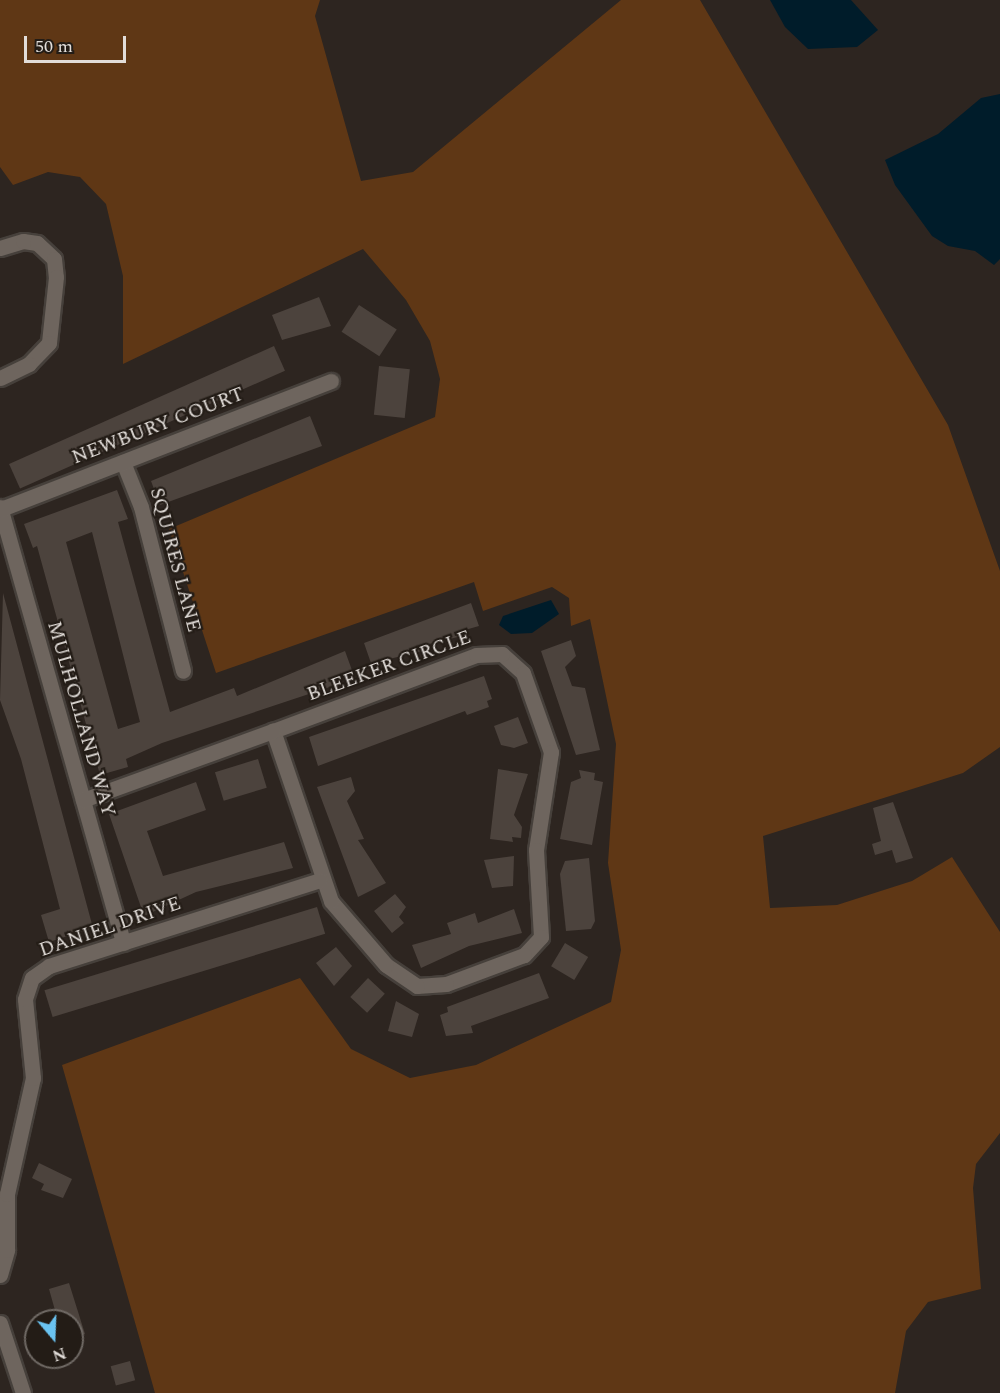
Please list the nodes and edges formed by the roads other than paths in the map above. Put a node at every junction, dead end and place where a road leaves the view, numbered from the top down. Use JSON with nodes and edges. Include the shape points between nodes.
{"nodes":[{"id":1,"x":0,"y":248,"type":"edge"},
{"id":2,"x":0,"y":378,"type":"edge"},
{"id":3,"x":331,"y":381,"type":"dead end"},
{"id":4,"x":123,"y":462,"type":"junction"},
{"id":5,"x":0,"y":508,"type":"edge"},
{"id":6,"x":183,"y":671,"type":"dead end"},
{"id":7,"x":273,"y":731,"type":"junction"},
{"id":8,"x":83,"y":800,"type":"junction"},
{"id":9,"x":320,"y":880,"type":"junction"},
{"id":10,"x":123,"y":943,"type":"junction"},
{"id":11,"x":0,"y":1275,"type":"edge"},
{"id":12,"x":0,"y":1323,"type":"edge"},
{"id":13,"x":23,"y":1393,"type":"edge"}],
"edges":[{"from":1,"to":2,"type":"street","via":[[23,241],[37,243],[54,260],[56,277],[49,343],[29,364]]},
{"from":3,"to":4,"type":"street","name":"NEWBURY COURT"},
{"from":4,"to":5,"type":"street","name":"NEWBURY COURT"},
{"from":4,"to":6,"type":"street","name":"SQUIRES LANE","via":[[141,507]]},
{"from":5,"to":8,"type":"street","name":"MULHOLLAND WAY"},
{"from":7,"to":8,"type":"street","name":"BLEEKER CIRCLE"},
{"from":7,"to":9,"type":"street","name":"BLEEKER CIRCLE"},
{"from":7,"to":9,"type":"street","name":"BLEEKER CIRCLE","via":[[492,653],[519,667],[548,740],[552,762],[536,850],[543,925],[536,945],[524,956],[446,984],[409,984],[346,920]]},
{"from":8,"to":10,"type":"street","name":"MULHOLLAND WAY"},
{"from":9,"to":10,"type":"street","name":"DANIEL DRIVE"},
{"from":10,"to":11,"type":"street","name":"DANIEL DRIVE","via":[[49,966],[27,989],[33,1078],[7,1194],[7,1250]]},
{"from":12,"to":13,"type":"street"}]}
